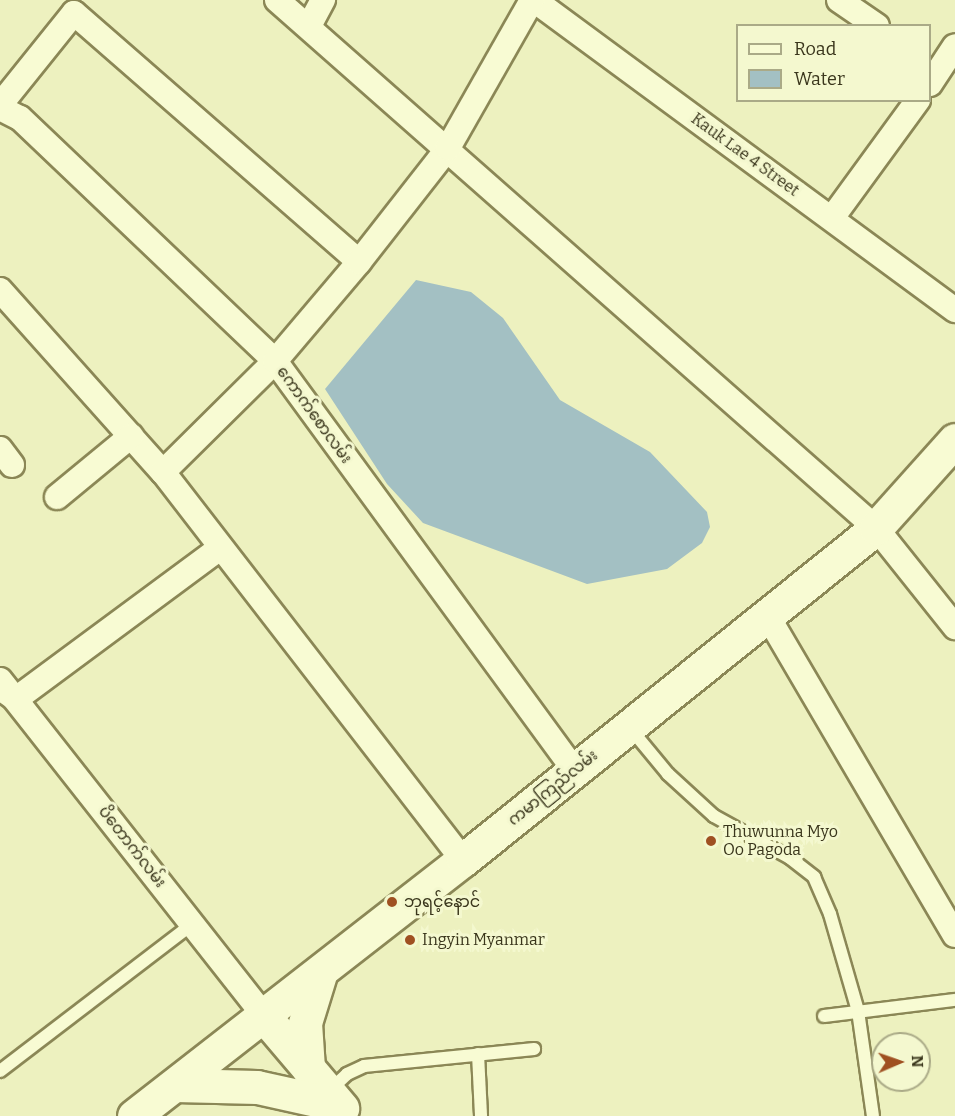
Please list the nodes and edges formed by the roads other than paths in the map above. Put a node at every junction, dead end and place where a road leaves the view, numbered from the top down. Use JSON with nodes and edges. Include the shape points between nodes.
{"nodes":[{"id":1,"x":277,"y":0,"type":"edge"},
{"id":2,"x":323,"y":0,"type":"edge"},
{"id":3,"x":533,"y":0,"type":"edge"},
{"id":4,"x":839,"y":0,"type":"edge"},
{"id":5,"x":80,"y":7,"type":"edge"},
{"id":6,"x":874,"y":24,"type":"edge"},
{"id":7,"x":309,"y":26,"type":"junction"},
{"id":8,"x":955,"y":46,"type":"edge"},
{"id":9,"x":933,"y":72,"type":"edge"},
{"id":10,"x":917,"y":102,"type":"edge"},
{"id":11,"x":0,"y":106,"type":"edge"},
{"id":12,"x":447,"y":148,"type":"junction"},
{"id":13,"x":832,"y":218,"type":"junction"},
{"id":14,"x":359,"y":261,"type":"junction"},
{"id":15,"x":4,"y":301,"type":"edge"},
{"id":16,"x":955,"y":310,"type":"edge"},
{"id":17,"x":275,"y":361,"type":"junction"},
{"id":18,"x":131,"y":436,"type":"junction"},
{"id":19,"x":955,"y":440,"type":"edge"},
{"id":20,"x":164,"y":472,"type":"junction"},
{"id":21,"x":57,"y":497,"type":"dead end"},
{"id":22,"x":876,"y":528,"type":"junction"},
{"id":23,"x":220,"y":548,"type":"junction"},
{"id":24,"x":767,"y":615,"type":"junction"},
{"id":25,"x":955,"y":627,"type":"edge"},
{"id":26,"x":0,"y":680,"type":"edge"},
{"id":27,"x":8,"y":693,"type":"edge"},
{"id":28,"x":629,"y":727,"type":"junction"},
{"id":29,"x":575,"y":771,"type":"junction"},
{"id":30,"x":463,"y":860,"type":"junction"},
{"id":31,"x":192,"y":924,"type":"junction"},
{"id":32,"x":955,"y":935,"type":"edge"},
{"id":33,"x":321,"y":971,"type":"junction"},
{"id":34,"x":955,"y":1000,"type":"edge"},
{"id":35,"x":858,"y":1011,"type":"junction"},
{"id":36,"x":264,"y":1016,"type":"junction"},
{"id":37,"x":824,"y":1016,"type":"dead end"},
{"id":38,"x":534,"y":1049,"type":"dead end"},
{"id":39,"x":478,"y":1054,"type":"junction"},
{"id":40,"x":0,"y":1071,"type":"edge"},
{"id":41,"x":175,"y":1084,"type":"junction"},
{"id":42,"x":331,"y":1095,"type":"edge"},
{"id":43,"x":134,"y":1116,"type":"edge"},
{"id":44,"x":481,"y":1116,"type":"edge"},
{"id":45,"x":873,"y":1116,"type":"edge"}],
"edges":[{"from":1,"to":7,"type":"street"},
{"from":2,"to":7,"type":"street"},
{"from":3,"to":12,"type":"street"},
{"from":3,"to":13,"type":"street","name":"Kauk Lae 4 Street"},
{"from":4,"to":6,"type":"street"},
{"from":5,"to":11,"type":"street"},
{"from":5,"to":14,"type":"street"},
{"from":7,"to":12,"type":"street"},
{"from":8,"to":9,"type":"street"},
{"from":10,"to":13,"type":"street"},
{"from":11,"to":17,"type":"street","name":"ကောက်စောလမ်း","via":[[20,118]]},
{"from":12,"to":14,"type":"street"},
{"from":12,"to":22,"type":"street"},
{"from":13,"to":16,"type":"street","name":"Kauk Lae 4 Street"},
{"from":14,"to":17,"type":"street"},
{"from":15,"to":18,"type":"street"},
{"from":17,"to":20,"type":"street"},
{"from":17,"to":29,"type":"street","name":"ကောက်စောလမ်း"},
{"from":18,"to":20,"type":"street"},
{"from":18,"to":21,"type":"street"},
{"from":19,"to":22,"type":"main road","name":"ကမာကြည်လမ်း"},
{"from":20,"to":23,"type":"street"},
{"from":22,"to":24,"type":"main road","name":"ကမာကြည်လမ်း"},
{"from":22,"to":25,"type":"street"},
{"from":23,"to":27,"type":"street"},
{"from":23,"to":30,"type":"street"},
{"from":24,"to":28,"type":"main road","name":"ကမာကြည်လမ်း"},
{"from":24,"to":32,"type":"street"},
{"from":26,"to":27,"type":"street","name":"ပိတောက်လမ်း"},
{"from":27,"to":31,"type":"street","name":"ပိတောက်လမ်း"},
{"from":28,"to":29,"type":"main road","name":"ကမာကြည်လမ်း"},
{"from":28,"to":35,"type":"lane","via":[[668,774],[714,816],[790,858],[814,878],[830,914]]},
{"from":29,"to":30,"type":"main road","name":"ကမာကြည်လမ်း"},
{"from":30,"to":33,"type":"main road","name":"ကမာကြည်လမ်း"},
{"from":31,"to":36,"type":"street","name":"ပိတောက်လမ်း"},
{"from":31,"to":40,"type":"lane"},
{"from":33,"to":36,"type":"main road","name":"ကမာကြည်လမ်း"},
{"from":33,"to":42,"type":"main road","via":[[305,1023]]},
{"from":34,"to":35,"type":"lane"},
{"from":35,"to":37,"type":"lane"},
{"from":35,"to":45,"type":"lane"},
{"from":36,"to":41,"type":"main road","name":"ကမာကြည်လမ်း"},
{"from":36,"to":42,"type":"main road"},
{"from":38,"to":39,"type":"lane"},
{"from":39,"to":42,"type":"lane","via":[[364,1066],[347,1074]]},
{"from":39,"to":44,"type":"lane"},
{"from":41,"to":42,"type":"main road"},
{"from":41,"to":43,"type":"main road","name":"ကမာကြည်လမ်း"}]}
